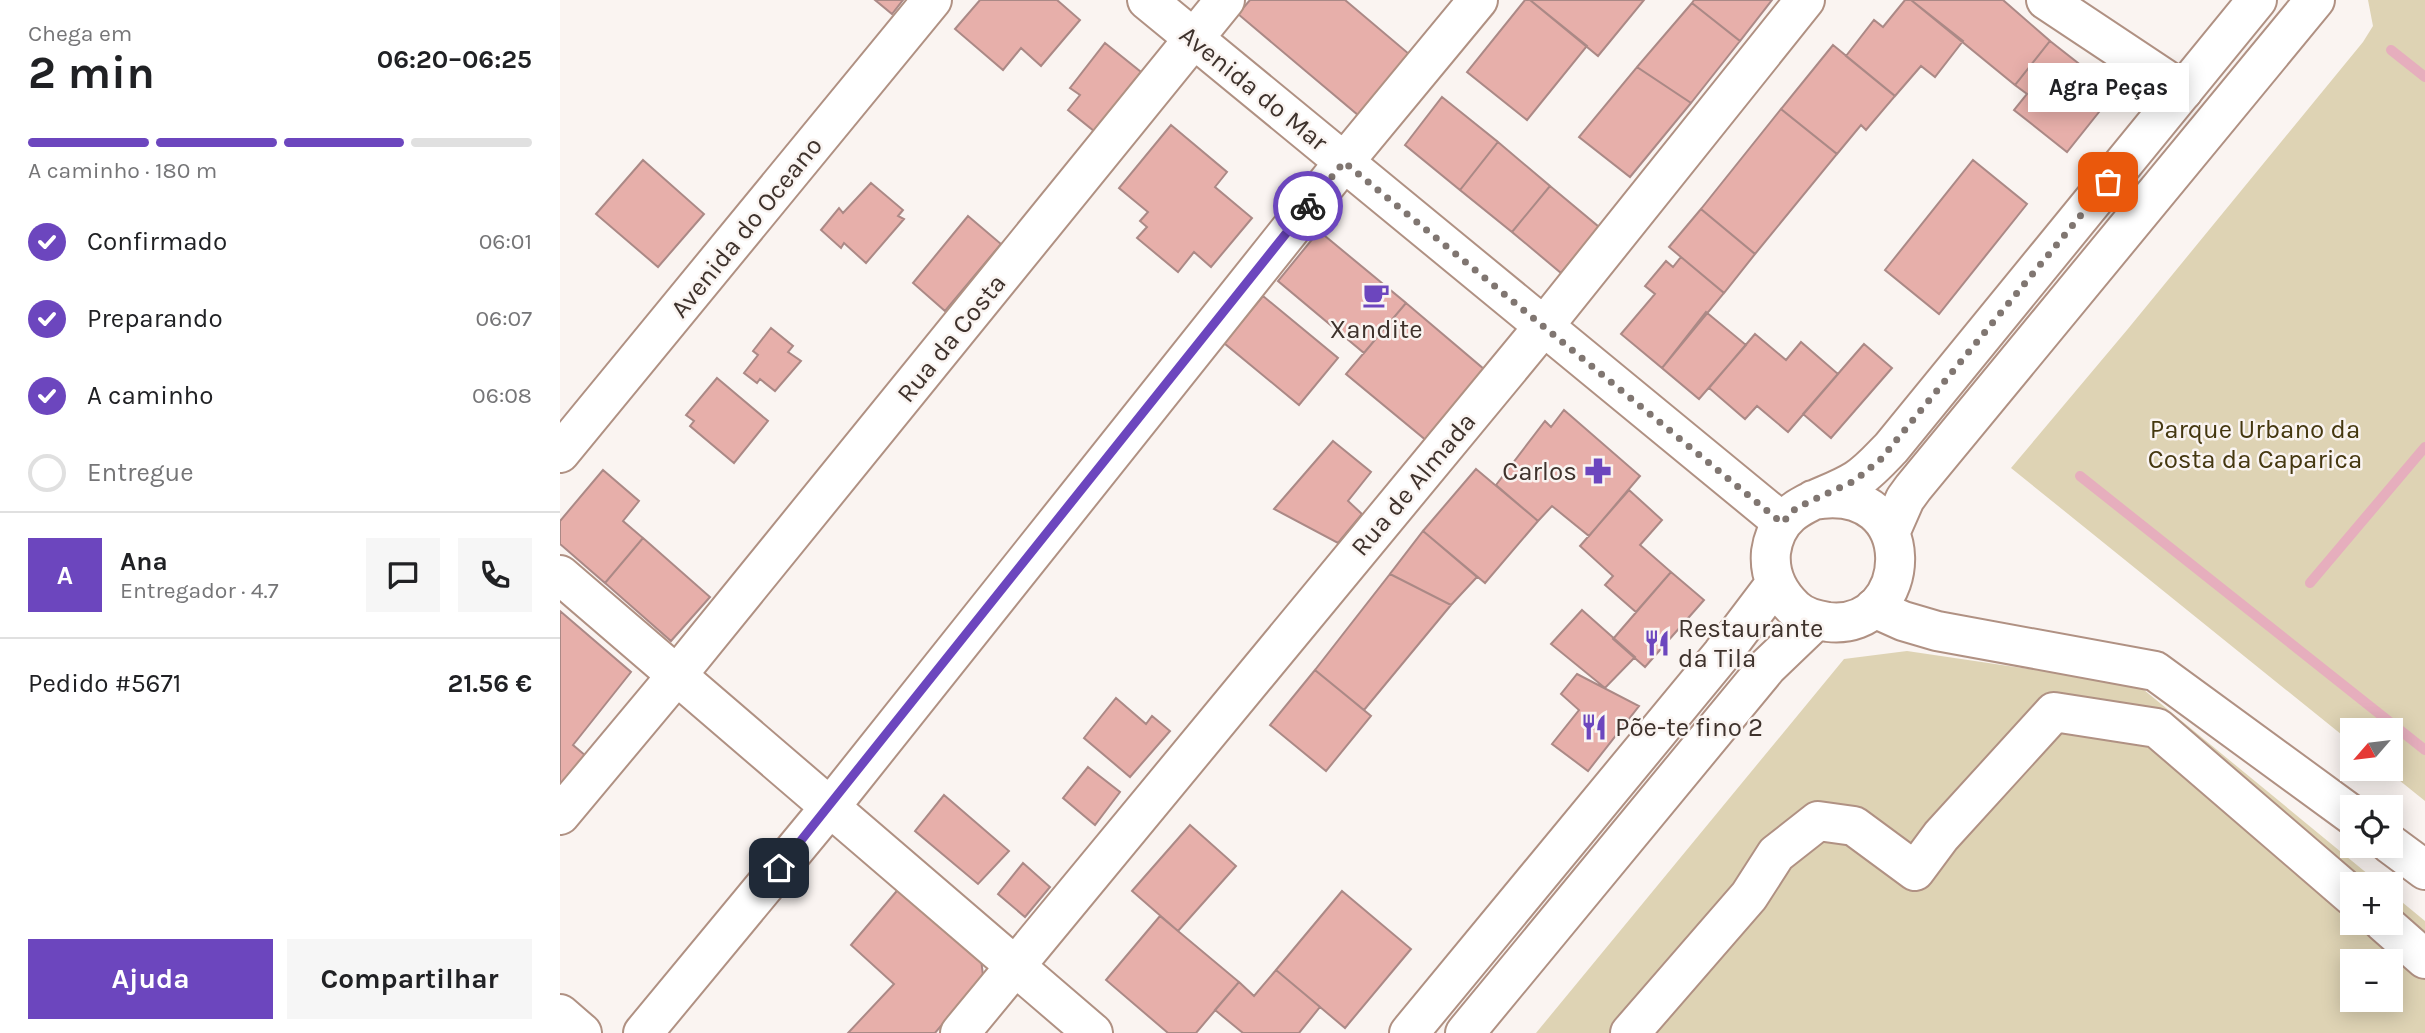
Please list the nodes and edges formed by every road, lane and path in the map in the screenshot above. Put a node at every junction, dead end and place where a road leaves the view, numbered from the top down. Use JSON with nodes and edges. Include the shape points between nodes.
{"nodes":[{"id":1,"x":932,"y":0,"type":"edge"},
{"id":2,"x":1147,"y":0,"type":"edge"},
{"id":3,"x":1225,"y":0,"type":"edge"},
{"id":4,"x":1478,"y":0,"type":"edge"},
{"id":5,"x":1805,"y":0,"type":"edge"},
{"id":6,"x":2046,"y":0,"type":"edge"},
{"id":7,"x":2257,"y":0,"type":"edge"},
{"id":8,"x":2315,"y":0,"type":"edge"},
{"id":9,"x":1194,"y":38,"type":"junction"},
{"id":10,"x":2183,"y":91,"type":"junction"},
{"id":11,"x":1344,"y":162,"type":"junction"},
{"id":12,"x":1544,"y":326,"type":"junction"},
{"id":13,"x":560,"y":453,"type":"edge"},
{"id":14,"x":1813,"y":500,"type":"junction"},
{"id":15,"x":1782,"y":523,"type":"junction"},
{"id":16,"x":1890,"y":533,"type":"junction"},
{"id":17,"x":560,"y":575,"type":"edge"},
{"id":18,"x":1775,"y":584,"type":"junction"},
{"id":19,"x":1874,"y":608,"type":"junction"},
{"id":20,"x":1816,"y":620,"type":"junction"},
{"id":21,"x":677,"y":675,"type":"junction"},
{"id":22,"x":2340,"y":806,"type":"edge"},
{"id":23,"x":830,"y":807,"type":"junction"},
{"id":24,"x":560,"y":815,"type":"edge"},
{"id":25,"x":2403,"y":854,"type":"edge"},
{"id":26,"x":2425,"y":870,"type":"edge"},
{"id":27,"x":2340,"y":886,"type":"edge"},
{"id":28,"x":2398,"y":935,"type":"edge"},
{"id":29,"x":2425,"y":958,"type":"edge"},
{"id":30,"x":1016,"y":965,"type":"junction"},
{"id":31,"x":560,"y":1014,"type":"edge"},
{"id":32,"x":582,"y":1033,"type":"edge"},
{"id":33,"x":643,"y":1033,"type":"edge"},
{"id":34,"x":960,"y":1033,"type":"edge"},
{"id":35,"x":1093,"y":1033,"type":"edge"},
{"id":36,"x":1409,"y":1033,"type":"edge"},
{"id":37,"x":1465,"y":1033,"type":"edge"},
{"id":38,"x":1630,"y":1033,"type":"edge"}],
"edges":[{"from":1,"to":13,"type":"street","name":"Avenida do Oceano"},
{"from":2,"to":9,"type":"street","name":"Avenida do Mar"},
{"from":3,"to":9,"type":"street","name":"Rua da Costa"},
{"from":4,"to":11,"type":"street"},
{"from":5,"to":12,"type":"street","name":"Rua de Almada"},
{"from":6,"to":10,"type":"street"},
{"from":7,"to":10,"type":"street"},
{"from":8,"to":16,"type":"street","via":[[1913,488]]},
{"from":9,"to":11,"type":"street","name":"Avenida do Mar"},
{"from":9,"to":21,"type":"street","name":"Rua da Costa"},
{"from":10,"to":14,"type":"street","via":[[1891,448],[1854,481]]},
{"from":11,"to":12,"type":"street","name":"Avenida do Mar"},
{"from":11,"to":23,"type":"street"},
{"from":12,"to":15,"type":"street","name":"Avenida do Mar"},
{"from":12,"to":30,"type":"street","name":"Rua de Almada"},
{"from":14,"to":15,"type":"street","via":[[1796,508]]},
{"from":14,"to":16,"type":"street","via":[[1832,496],[1852,499],[1874,512]]},
{"from":15,"to":18,"type":"street","via":[[1770,563]]},
{"from":16,"to":19,"type":"street","via":[[1895,573]]},
{"from":17,"to":21,"type":"street"},
{"from":18,"to":20,"type":"street","via":[[1799,613]]},
{"from":18,"to":36,"type":"street","via":[[1729,646]]},
{"from":19,"to":20,"type":"street","via":[[1847,621]]},
{"from":19,"to":22,"type":"street","via":[[1937,631],[2155,671]]},
{"from":20,"to":37,"type":"street","via":[[1769,666]]},
{"from":21,"to":23,"type":"street"},
{"from":21,"to":24,"type":"street","name":"Rua da Costa"},
{"from":23,"to":30,"type":"street"},
{"from":23,"to":33,"type":"street"},
{"from":25,"to":26,"type":"street"},
{"from":27,"to":38,"type":"street","via":[[2157,728],[2054,712],[1915,871],[1854,826],[1818,821],[1776,854],[1749,896]]},
{"from":28,"to":29,"type":"street"},
{"from":30,"to":34,"type":"street","name":"Rua de Almada"},
{"from":30,"to":35,"type":"street"},
{"from":31,"to":32,"type":"street"}]}
